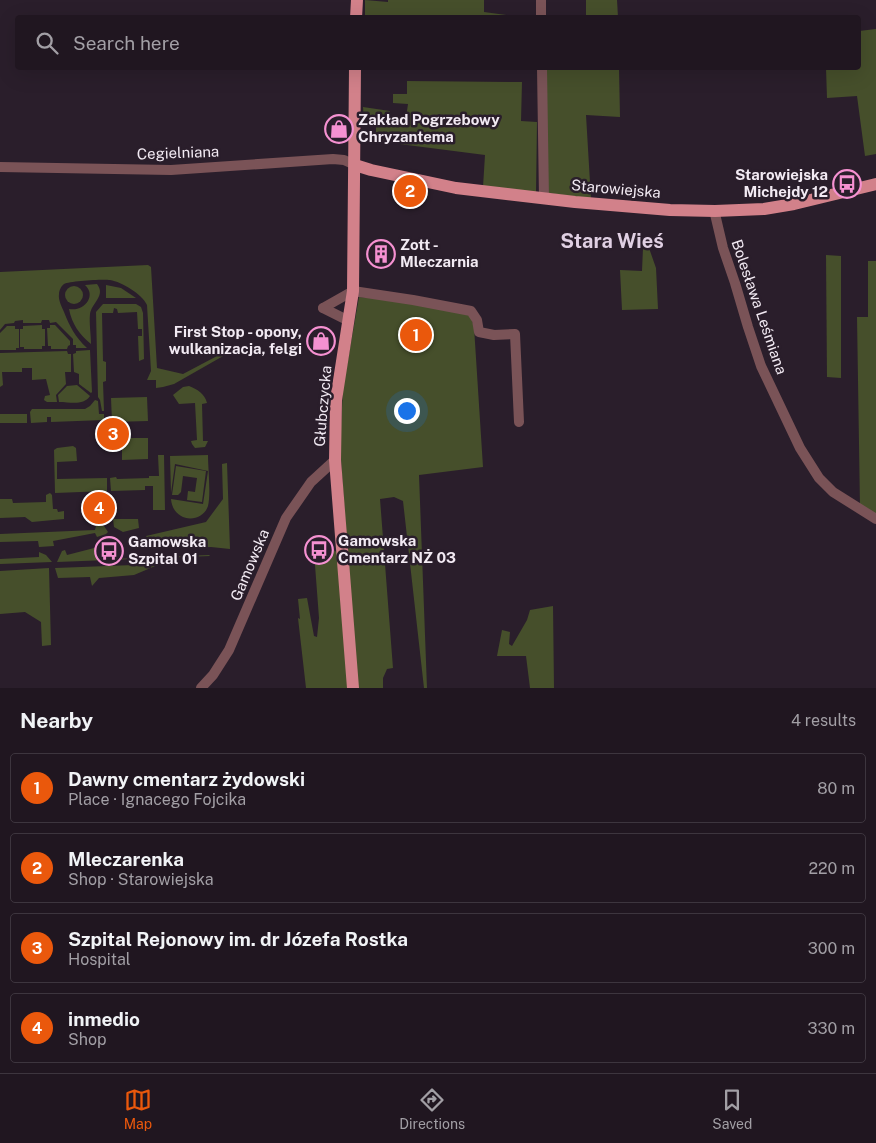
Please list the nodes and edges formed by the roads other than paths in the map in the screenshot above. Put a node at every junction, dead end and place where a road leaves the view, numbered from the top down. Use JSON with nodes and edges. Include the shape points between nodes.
{"nodes":[{"id":1,"x":357,"y":0,"type":"edge"},
{"id":2,"x":541,"y":0,"type":"edge"},
{"id":3,"x":356,"y":15,"type":"edge"},
{"id":4,"x":542,"y":15,"type":"edge"},
{"id":5,"x":355,"y":70,"type":"edge"},
{"id":6,"x":542,"y":70,"type":"edge"},
{"id":7,"x":355,"y":165,"type":"junction"},
{"id":8,"x":0,"y":167,"type":"edge"},
{"id":9,"x":876,"y":184,"type":"edge"},
{"id":10,"x":544,"y":199,"type":"junction"},
{"id":11,"x":715,"y":214,"type":"dead end"},
{"id":12,"x":353,"y":291,"type":"junction"},
{"id":13,"x":349,"y":322,"type":"junction"},
{"id":14,"x":519,"y":422,"type":"dead end"},
{"id":15,"x":335,"y":460,"type":"junction"},
{"id":16,"x":876,"y":519,"type":"edge"},
{"id":17,"x":202,"y":688,"type":"edge"},
{"id":18,"x":353,"y":688,"type":"edge"}],
"edges":[{"from":1,"to":3,"type":"main road"},
{"from":2,"to":4,"type":"street"},
{"from":5,"to":7,"type":"main road","name":"Głubczycka"},
{"from":6,"to":10,"type":"street"},
{"from":7,"to":8,"type":"street","name":"Cegielniana","via":[[333,159],[171,170]]},
{"from":7,"to":10,"type":"main road","name":"Starowiejska","via":[[445,187]]},
{"from":7,"to":12,"type":"main road","name":"Głubczycka"},
{"from":9,"to":10,"type":"main road","name":"Starowiejska","via":[[794,204],[745,210],[670,210]]},
{"from":11,"to":16,"type":"street","name":"Bolesława Leśmiana","via":[[722,248],[761,366],[800,448],[818,478],[833,492]]},
{"from":12,"to":13,"type":"main road","name":"Głubczycka"},
{"from":12,"to":13,"type":"street","via":[[323,308]]},
{"from":12,"to":14,"type":"street","via":[[471,311],[479,332],[494,336],[515,334]]},
{"from":13,"to":15,"type":"main road","name":"Głubczycka","via":[[336,400]]},
{"from":15,"to":17,"type":"street","name":"Gamowska","via":[[311,482],[286,518],[230,650]]},
{"from":15,"to":18,"type":"main road","name":"Głubczycka"}]}
